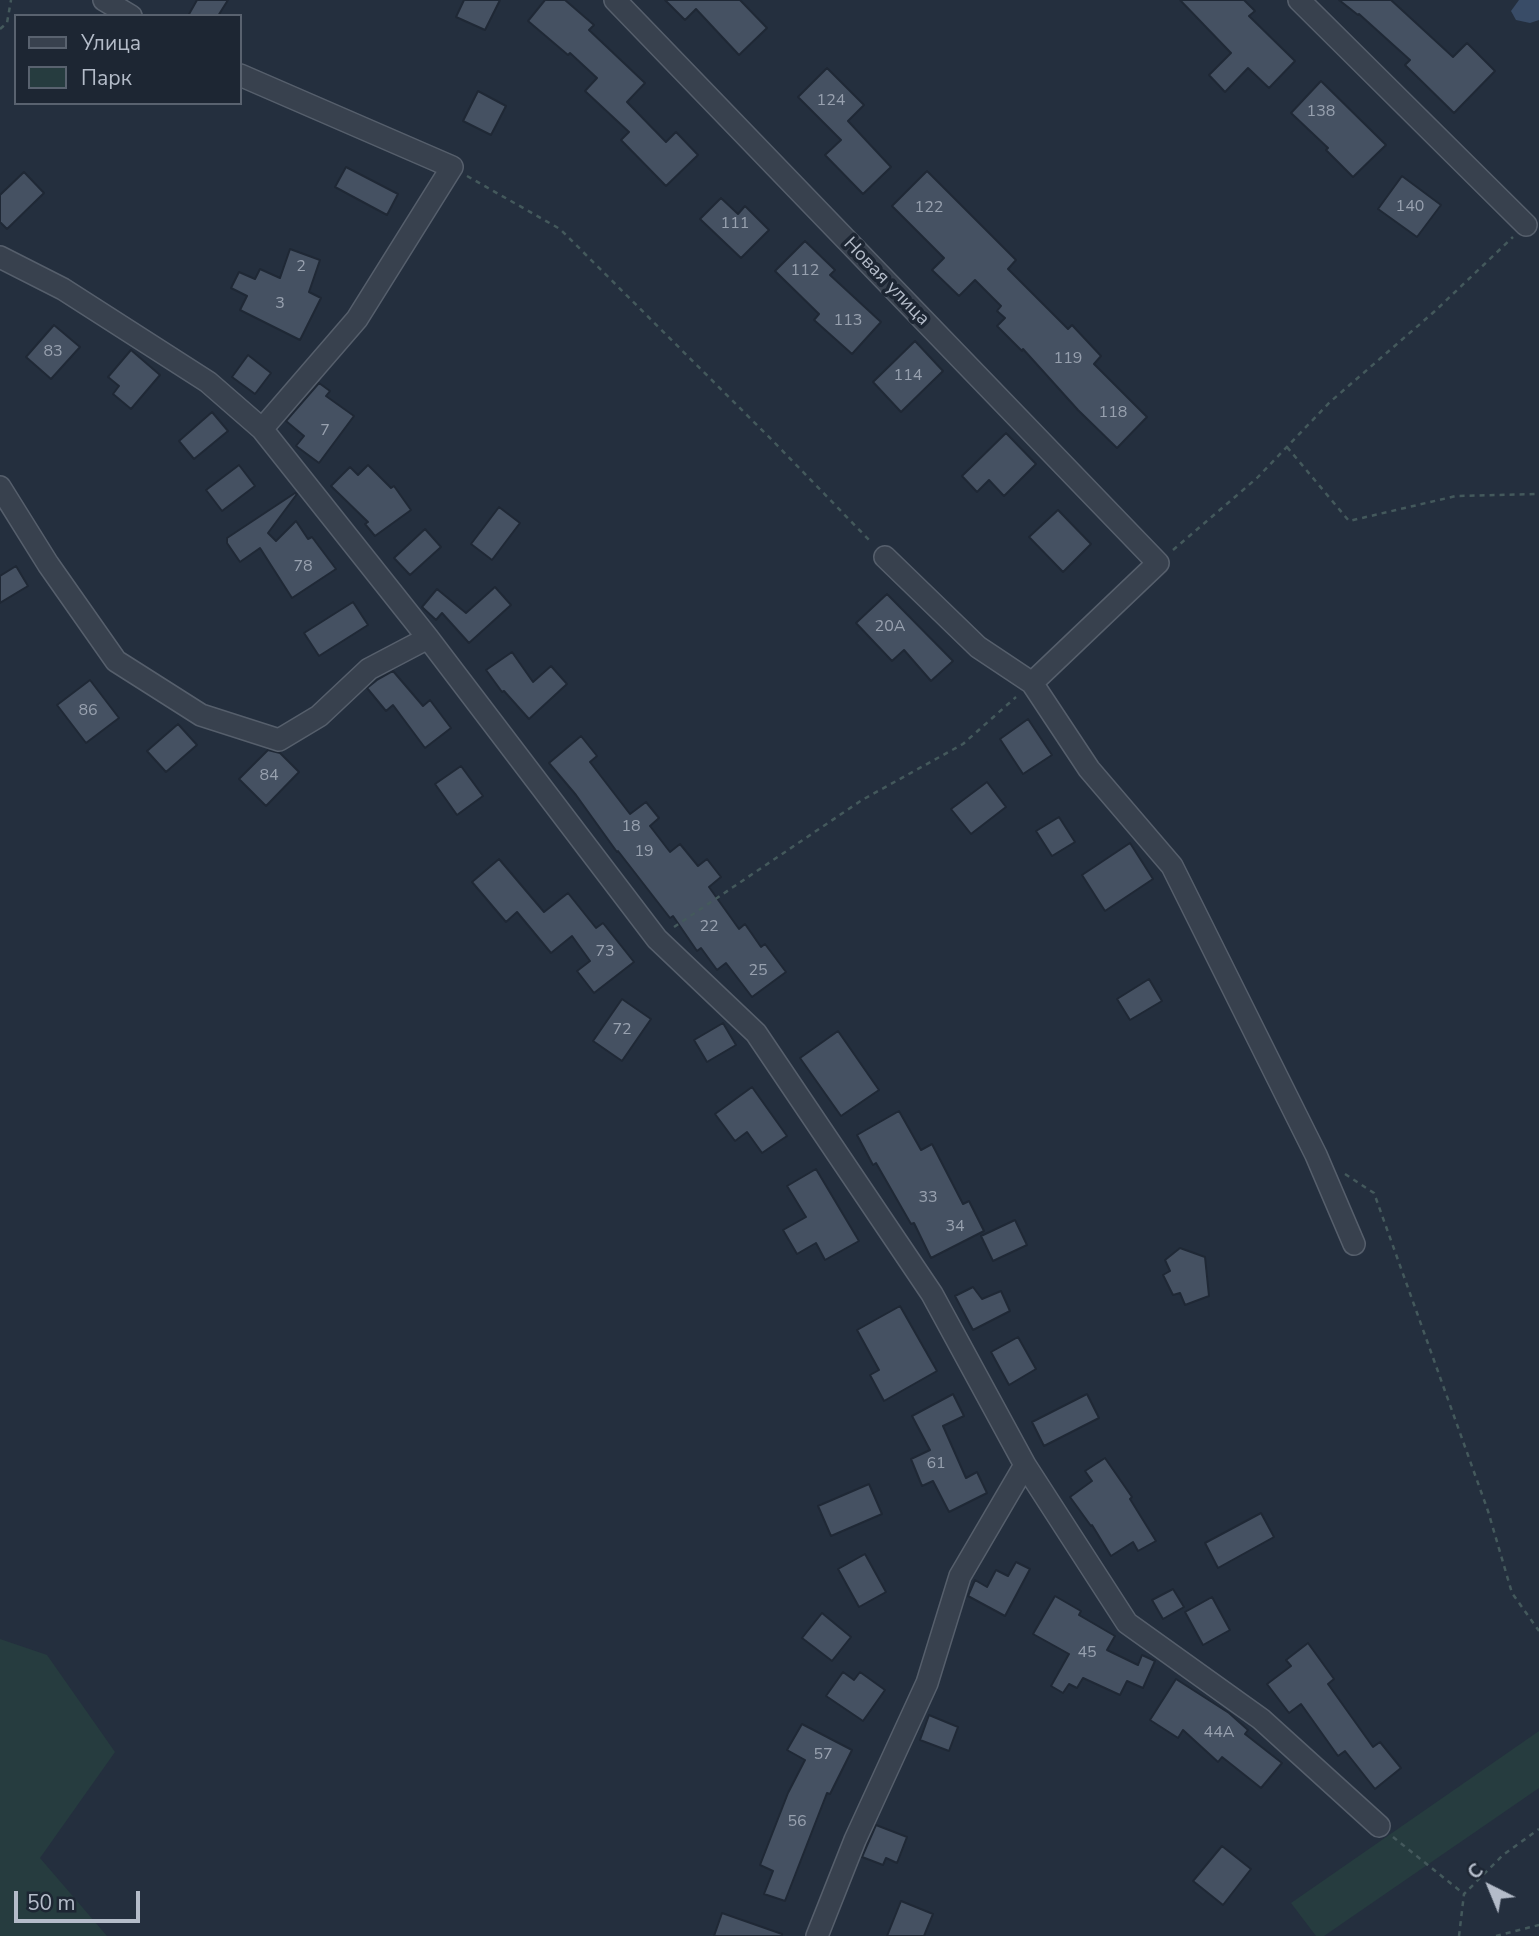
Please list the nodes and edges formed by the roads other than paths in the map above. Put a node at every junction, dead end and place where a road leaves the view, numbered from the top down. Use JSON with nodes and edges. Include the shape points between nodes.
{"nodes":[{"id":1,"x":104,"y":0,"type":"edge"},
{"id":2,"x":615,"y":0,"type":"edge"},
{"id":3,"x":1298,"y":0,"type":"edge"},
{"id":4,"x":128,"y":14,"type":"edge"},
{"id":5,"x":242,"y":76,"type":"edge"},
{"id":6,"x":1526,"y":225,"type":"road end"},
{"id":7,"x":0,"y":257,"type":"edge"},
{"id":8,"x":262,"y":429,"type":"junction"},
{"id":9,"x":0,"y":487,"type":"edge"},
{"id":10,"x":885,"y":557,"type":"road end"},
{"id":11,"x":428,"y":638,"type":"junction"},
{"id":12,"x":1032,"y":683,"type":"junction"},
{"id":13,"x":1354,"y":1244,"type":"dead end"},
{"id":14,"x":1025,"y":1465,"type":"junction"},
{"id":15,"x":1379,"y":1826,"type":"road end"},
{"id":16,"x":817,"y":1936,"type":"edge"}],
"edges":[{"from":1,"to":4,"type":"street"},
{"from":2,"to":12,"type":"street","name":"Новая улица","via":[[1158,563]]},
{"from":3,"to":6,"type":"street"},
{"from":5,"to":8,"type":"street","via":[[452,167],[357,319]]},
{"from":7,"to":8,"type":"street","via":[[63,289],[208,382]]},
{"from":8,"to":11,"type":"street"},
{"from":9,"to":11,"type":"street","via":[[116,661],[201,715],[279,740],[319,716],[369,669]]},
{"from":10,"to":12,"type":"street","via":[[978,647]]},
{"from":11,"to":14,"type":"street","via":[[657,939],[756,1033],[932,1294]]},
{"from":12,"to":13,"type":"street","via":[[1089,769],[1172,866],[1316,1155]]},
{"from":14,"to":15,"type":"street","via":[[1127,1623],[1261,1719]]},
{"from":14,"to":16,"type":"street","via":[[960,1576],[927,1683]]}]}
